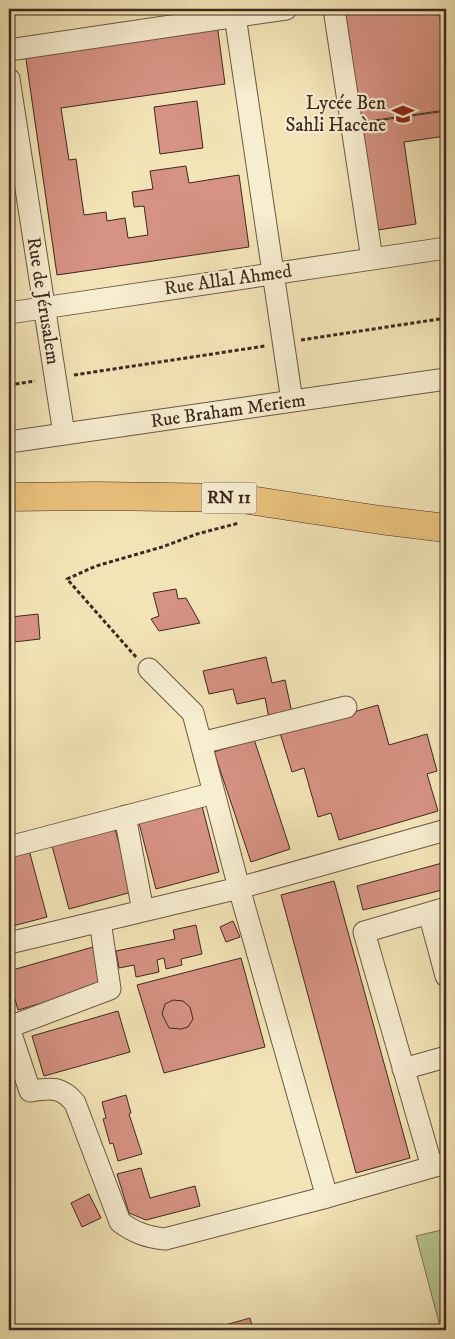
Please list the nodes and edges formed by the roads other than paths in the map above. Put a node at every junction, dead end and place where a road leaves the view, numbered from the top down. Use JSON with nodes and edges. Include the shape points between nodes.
{"nodes":[{"id":1,"x":286,"y":9,"type":"edge"},
{"id":2,"x":334,"y":9,"type":"edge"},
{"id":3,"x":234,"y":12,"type":"edge"},
{"id":4,"x":9,"y":50,"type":"edge"},
{"id":5,"x":9,"y":79,"type":"edge"},
{"id":6,"x":12,"y":123,"type":"edge"},
{"id":7,"x":446,"y":248,"type":"edge"},
{"id":8,"x":372,"y":259,"type":"junction"},
{"id":9,"x":273,"y":274,"type":"junction"},
{"id":10,"x":44,"y":307,"type":"junction"},
{"id":11,"x":9,"y":313,"type":"edge"},
{"id":12,"x":446,"y":378,"type":"edge"},
{"id":13,"x":292,"y":401,"type":"junction"},
{"id":14,"x":64,"y":434,"type":"junction"},
{"id":15,"x":9,"y":442,"type":"edge"},
{"id":16,"x":9,"y":498,"type":"edge"},
{"id":17,"x":446,"y":528,"type":"edge"},
{"id":18,"x":149,"y":669,"type":"road end"},
{"id":19,"x":346,"y":707,"type":"dead end"},
{"id":20,"x":201,"y":743,"type":"junction"},
{"id":21,"x":214,"y":793,"type":"junction"},
{"id":22,"x":125,"y":816,"type":"junction"},
{"id":23,"x":446,"y":830,"type":"edge"},
{"id":24,"x":9,"y":847,"type":"edge"},
{"id":25,"x":239,"y":888,"type":"junction"},
{"id":26,"x":144,"y":911,"type":"junction"},
{"id":27,"x":437,"y":911,"type":"edge"},
{"id":28,"x":100,"y":921,"type":"junction"},
{"id":29,"x":9,"y":943,"type":"edge"},
{"id":30,"x":446,"y":973,"type":"edge"},
{"id":31,"x":9,"y":1028,"type":"edge"},
{"id":32,"x":446,"y":1057,"type":"edge"},
{"id":33,"x":403,"y":1069,"type":"junction"},
{"id":34,"x":439,"y":1165,"type":"edge"},
{"id":35,"x":327,"y":1197,"type":"junction"}],
"edges":[{"from":1,"to":3,"type":"street"},
{"from":2,"to":8,"type":"street"},
{"from":3,"to":4,"type":"street"},
{"from":3,"to":9,"type":"street"},
{"from":5,"to":6,"type":"street","name":"Rue de Jérusalem"},
{"from":6,"to":10,"type":"street","name":"Rue de Jérusalem"},
{"from":7,"to":8,"type":"street","name":"Rue Allal Ahmed"},
{"from":8,"to":9,"type":"street","name":"Rue Allal Ahmed"},
{"from":9,"to":10,"type":"street","name":"Rue Allal Ahmed"},
{"from":9,"to":13,"type":"street"},
{"from":10,"to":11,"type":"street","name":"Rue Allal Ahmed"},
{"from":10,"to":14,"type":"street","name":"Rue de Jérusalem"},
{"from":12,"to":13,"type":"street","name":"Rue Braham Meriem"},
{"from":13,"to":14,"type":"street","name":"Rue Braham Meriem"},
{"from":14,"to":15,"type":"street","name":"Rue Braham Meriem"},
{"from":16,"to":17,"type":"main road","number":"RN 11","via":[[236,498]]},
{"from":18,"to":20,"type":"street","via":[[193,713]]},
{"from":19,"to":20,"type":"street"},
{"from":20,"to":21,"type":"street"},
{"from":21,"to":22,"type":"street"},
{"from":21,"to":25,"type":"street"},
{"from":22,"to":24,"type":"street"},
{"from":22,"to":26,"type":"street"},
{"from":23,"to":25,"type":"street"},
{"from":25,"to":26,"type":"street"},
{"from":25,"to":35,"type":"street"},
{"from":26,"to":28,"type":"street"},
{"from":27,"to":30,"type":"street"},
{"from":27,"to":33,"type":"street","via":[[364,932]]},
{"from":28,"to":29,"type":"street"},
{"from":28,"to":31,"type":"street","via":[[110,989]]},
{"from":31,"to":35,"type":"street","via":[[30,1091],[62,1090],[75,1103],[120,1222],[132,1231],[146,1237],[165,1238]]},
{"from":32,"to":33,"type":"street"},
{"from":33,"to":34,"type":"street"},
{"from":34,"to":35,"type":"street"}]}
